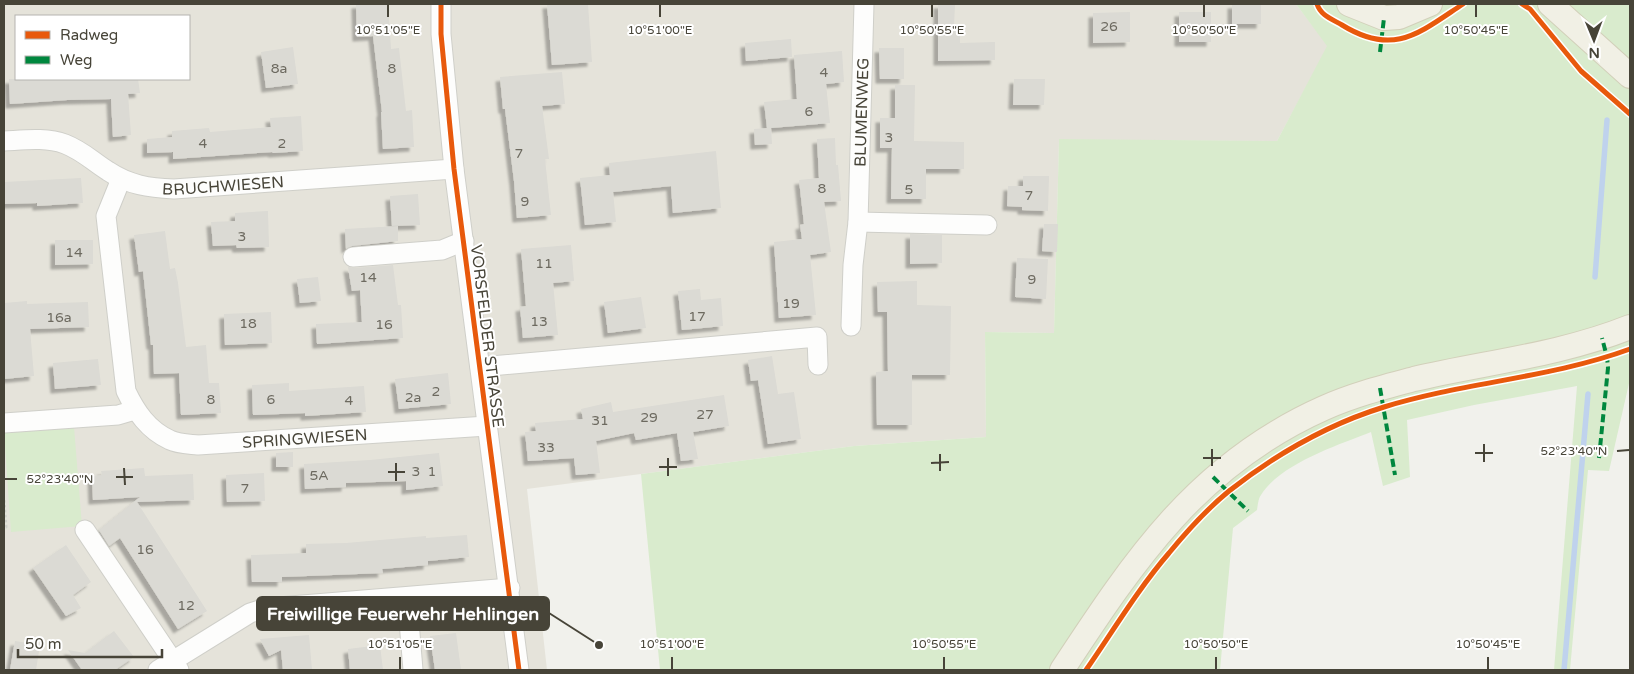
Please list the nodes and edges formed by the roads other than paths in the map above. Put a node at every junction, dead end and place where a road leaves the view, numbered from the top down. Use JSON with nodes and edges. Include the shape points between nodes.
{"nodes":[{"id":1,"x":441,"y":4,"type":"edge"},
{"id":2,"x":864,"y":4,"type":"edge"},
{"id":3,"x":1349,"y":4,"type":"edge"},
{"id":4,"x":1550,"y":4,"type":"edge"},
{"id":5,"x":1425,"y":5,"type":"edge"},
{"id":6,"x":1587,"y":38,"type":"junction"},
{"id":7,"x":1630,"y":76,"type":"edge"},
{"id":8,"x":1630,"y":88,"type":"edge"},
{"id":9,"x":4,"y":141,"type":"edge"},
{"id":10,"x":454,"y":168,"type":"junction"},
{"id":11,"x":121,"y":179,"type":"junction"},
{"id":12,"x":858,"y":222,"type":"junction"},
{"id":13,"x":987,"y":225,"type":"dead end"},
{"id":14,"x":464,"y":241,"type":"junction"},
{"id":15,"x":353,"y":257,"type":"dead end"},
{"id":16,"x":1630,"y":311,"type":"edge"},
{"id":17,"x":851,"y":326,"type":"dead end"},
{"id":18,"x":1630,"y":327,"type":"edge"},
{"id":19,"x":1564,"y":349,"type":"junction"},
{"id":20,"x":818,"y":364,"type":"dead end"},
{"id":21,"x":480,"y":367,"type":"junction"},
{"id":22,"x":135,"y":410,"type":"junction"},
{"id":23,"x":4,"y":423,"type":"edge"},
{"id":24,"x":487,"y":426,"type":"junction"},
{"id":25,"x":84,"y":530,"type":"dead end"},
{"id":26,"x":510,"y":588,"type":"junction"},
{"id":27,"x":407,"y":597,"type":"junction"},
{"id":28,"x":170,"y":667,"type":"edge"},
{"id":29,"x":414,"y":670,"type":"edge"},
{"id":30,"x":519,"y":670,"type":"edge"},
{"id":31,"x":1062,"y":670,"type":"edge"}],
"edges":[{"from":1,"to":10,"type":"street","name":"VORSFELDER STRASSE","via":[[440,34]]},
{"from":2,"to":12,"type":"street","name":"BLUMENWEG"},
{"from":3,"to":5,"type":"main road","via":[[1384,18],[1399,17]]},
{"from":4,"to":6,"type":"main road"},
{"from":6,"to":7,"type":"main road"},
{"from":6,"to":8,"type":"main road"},
{"from":9,"to":11,"type":"street","name":"BRUCHWIESEN","via":[[34,139],[64,143]]},
{"from":10,"to":11,"type":"street","name":"BRUCHWIESEN","via":[[174,189],[146,187]]},
{"from":10,"to":14,"type":"street","name":"VORSFELDER STRASSE"},
{"from":11,"to":22,"type":"street","name":"SPRINGWIESEN","via":[[106,216],[126,391]]},
{"from":12,"to":13,"type":"street"},
{"from":12,"to":17,"type":"street","name":"BLUMENWEG","via":[[852,265]]},
{"from":14,"to":15,"type":"street","via":[[442,250]]},
{"from":14,"to":21,"type":"street","name":"VORSFELDER STRASSE"},
{"from":16,"to":19,"type":"main road"},
{"from":18,"to":19,"type":"main road"},
{"from":19,"to":31,"type":"main road","via":[[1380,388],[1326,407],[1270,436],[1214,477],[1180,509],[1115,590]]},
{"from":20,"to":21,"type":"street","name":"VORSFELDER STRASSE","via":[[817,337]]},
{"from":21,"to":24,"type":"street","name":"VORSFELDER STRASSE"},
{"from":22,"to":23,"type":"street","via":[[118,416]]},
{"from":22,"to":24,"type":"street","name":"SPRINGWIESEN","via":[[150,427],[171,441],[198,445]]},
{"from":24,"to":26,"type":"street","name":"VORSFELDER STRASSE"},
{"from":25,"to":28,"type":"street"},
{"from":26,"to":27,"type":"street"},
{"from":26,"to":30,"type":"street","name":"VORSFELDER STRASSE"},
{"from":27,"to":28,"type":"street","via":[[266,608],[250,613]]},
{"from":27,"to":29,"type":"street"}]}
